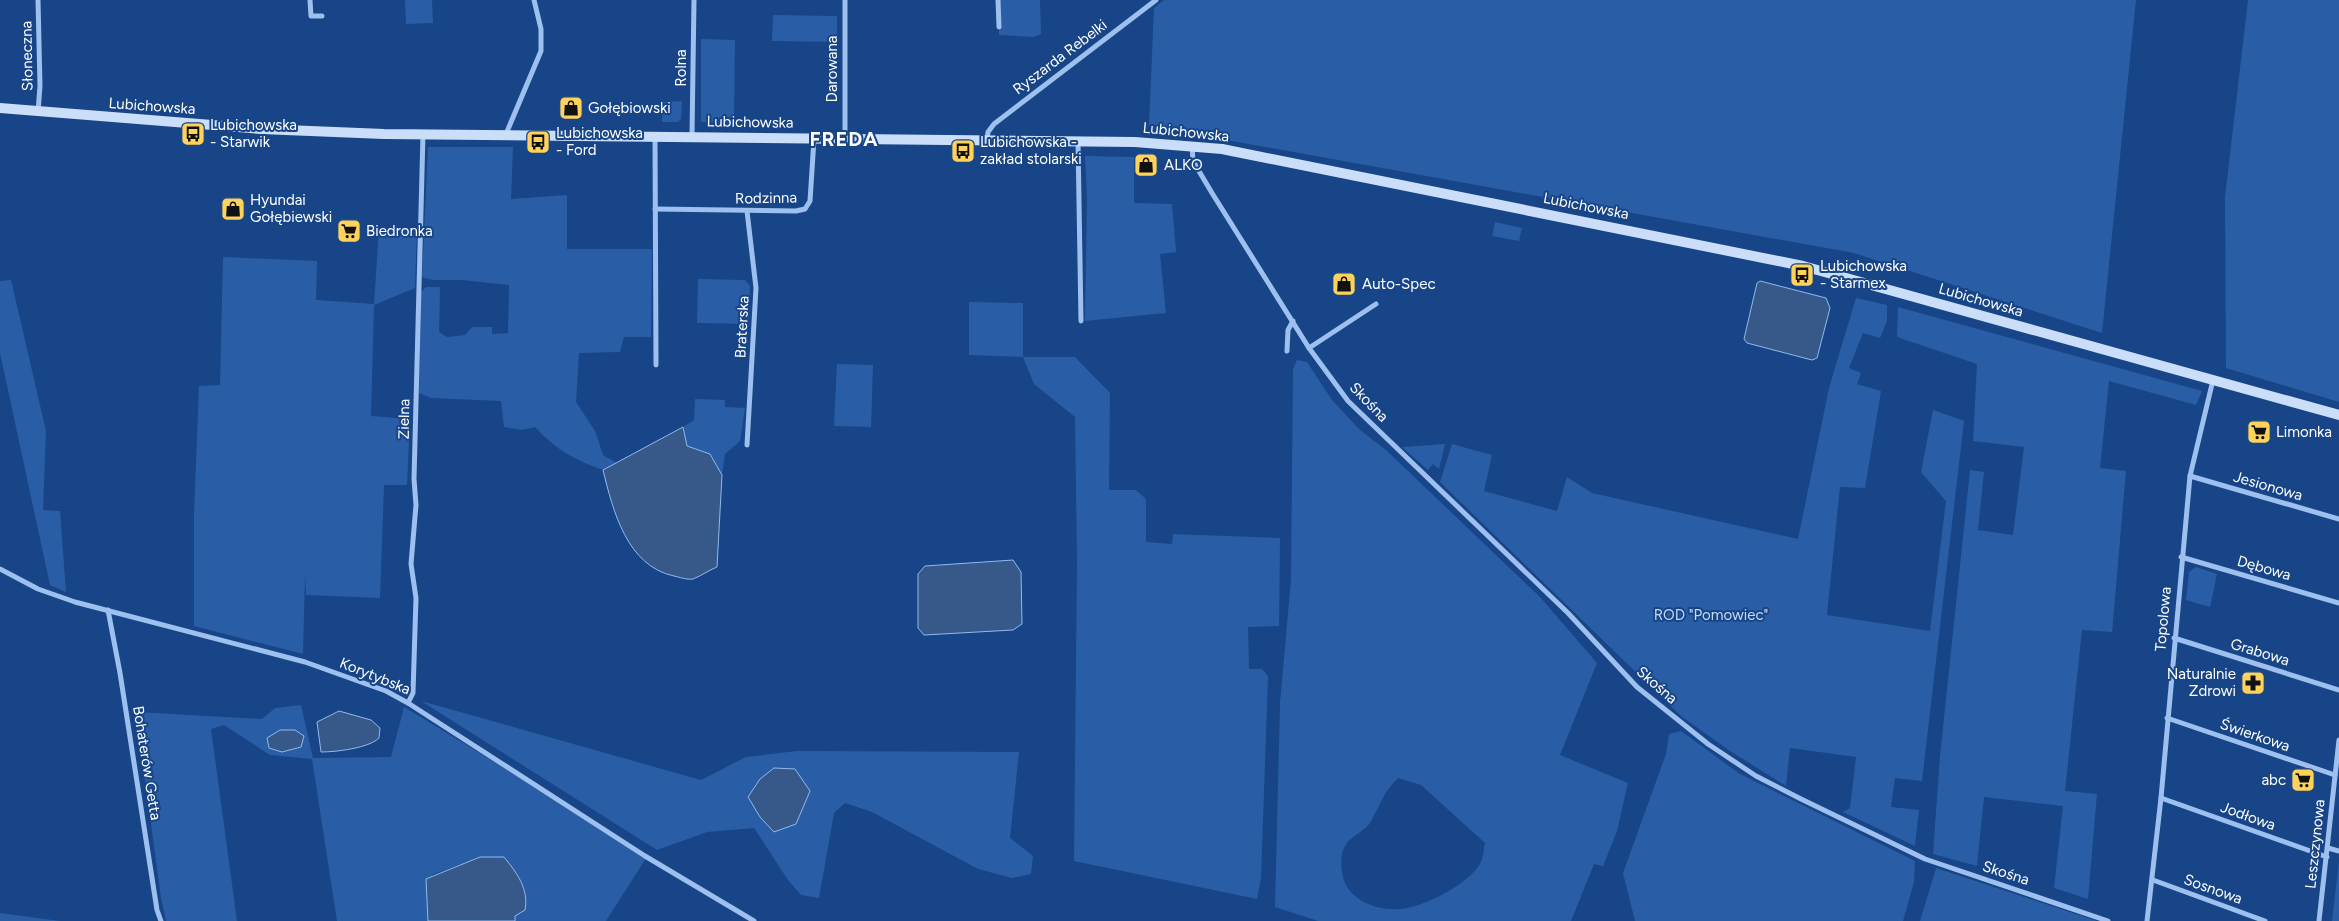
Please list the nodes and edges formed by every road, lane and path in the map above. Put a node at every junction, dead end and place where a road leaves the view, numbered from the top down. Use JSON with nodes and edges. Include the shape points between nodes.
{"nodes":[{"id":1,"x":38,"y":0,"type":"edge"},
{"id":2,"x":310,"y":0,"type":"edge"},
{"id":3,"x":534,"y":0,"type":"edge"},
{"id":4,"x":694,"y":0,"type":"edge"},
{"id":5,"x":845,"y":0,"type":"edge"},
{"id":6,"x":998,"y":0,"type":"edge"},
{"id":7,"x":1156,"y":0,"type":"edge"},
{"id":8,"x":322,"y":16,"type":"dead end"},
{"id":9,"x":999,"y":27,"type":"dead end"},
{"id":10,"x":0,"y":108,"type":"edge"},
{"id":11,"x":38,"y":112,"type":"junction"},
{"id":12,"x":423,"y":134,"type":"junction"},
{"id":13,"x":506,"y":134,"type":"junction"},
{"id":14,"x":655,"y":135,"type":"junction"},
{"id":15,"x":692,"y":136,"type":"junction"},
{"id":16,"x":814,"y":138,"type":"junction"},
{"id":17,"x":845,"y":138,"type":"junction"},
{"id":18,"x":988,"y":140,"type":"junction"},
{"id":19,"x":1078,"y":141,"type":"junction"},
{"id":20,"x":1192,"y":145,"type":"junction"},
{"id":21,"x":655,"y":210,"type":"junction"},
{"id":22,"x":747,"y":211,"type":"junction"},
{"id":23,"x":1376,"y":304,"type":"dead end"},
{"id":24,"x":1081,"y":321,"type":"dead end"},
{"id":25,"x":1293,"y":321,"type":"junction"},
{"id":26,"x":1309,"y":348,"type":"junction"},
{"id":27,"x":1287,"y":351,"type":"dead end"},
{"id":28,"x":656,"y":365,"type":"dead end"},
{"id":29,"x":2213,"y":380,"type":"junction"},
{"id":30,"x":2339,"y":415,"type":"edge"},
{"id":31,"x":747,"y":445,"type":"dead end"},
{"id":32,"x":2190,"y":476,"type":"junction"},
{"id":33,"x":2339,"y":519,"type":"edge"},
{"id":34,"x":2181,"y":557,"type":"junction"},
{"id":35,"x":0,"y":569,"type":"edge"},
{"id":36,"x":2339,"y":603,"type":"edge"},
{"id":37,"x":108,"y":610,"type":"junction"},
{"id":38,"x":2174,"y":638,"type":"junction"},
{"id":39,"x":2339,"y":690,"type":"edge"},
{"id":40,"x":408,"y":703,"type":"junction"},
{"id":41,"x":2167,"y":718,"type":"junction"},
{"id":42,"x":2339,"y":740,"type":"edge"},
{"id":43,"x":2335,"y":775,"type":"junction"},
{"id":44,"x":2161,"y":798,"type":"junction"},
{"id":45,"x":2328,"y":848,"type":"junction"},
{"id":46,"x":2339,"y":851,"type":"edge"},
{"id":47,"x":2327,"y":857,"type":"junction"},
{"id":48,"x":2153,"y":880,"type":"junction"},
{"id":49,"x":161,"y":921,"type":"edge"},
{"id":50,"x":754,"y":921,"type":"edge"},
{"id":51,"x":2108,"y":921,"type":"edge"},
{"id":52,"x":2147,"y":921,"type":"edge"},
{"id":53,"x":2265,"y":921,"type":"edge"},
{"id":54,"x":2319,"y":921,"type":"edge"}],
"edges":[{"from":1,"to":11,"type":"street","name":"Słoneczna"},
{"from":2,"to":8,"type":"street","via":[[311,16]]},
{"from":3,"to":13,"type":"street","via":[[541,28],[541,51]]},
{"from":4,"to":15,"type":"street","name":"Rolna"},
{"from":5,"to":17,"type":"street","name":"Darowana"},
{"from":6,"to":9,"type":"street"},
{"from":7,"to":18,"type":"street","name":"Ryszarda Rebelki","via":[[994,124],[988,132]]},
{"from":10,"to":11,"type":"street","name":"Lubichowska"},
{"from":11,"to":12,"type":"street","name":"Lubichowska","via":[[282,130]]},
{"from":12,"to":13,"type":"street","name":"Lubichowska"},
{"from":12,"to":40,"type":"street","name":"Zielna","via":[[416,505],[411,564],[416,598],[413,693]]},
{"from":13,"to":14,"type":"street","name":"Lubichowska"},
{"from":14,"to":15,"type":"street","name":"Lubichowska"},
{"from":14,"to":21,"type":"street"},
{"from":15,"to":16,"type":"street","name":"Lubichowska"},
{"from":16,"to":17,"type":"street","name":"Lubichowska"},
{"from":16,"to":22,"type":"street","name":"Rodzinna","via":[[810,201],[805,209]]},
{"from":17,"to":18,"type":"street","name":"Lubichowska"},
{"from":18,"to":19,"type":"street","name":"Lubichowska"},
{"from":19,"to":20,"type":"street","name":"Lubichowska"},
{"from":19,"to":24,"type":"street"},
{"from":20,"to":25,"type":"street","name":"Skośna","via":[[1193,161]]},
{"from":20,"to":29,"type":"street","name":"Lubichowska","via":[[1803,266]]},
{"from":21,"to":22,"type":"street","name":"Rodzinna"},
{"from":21,"to":28,"type":"street"},
{"from":22,"to":31,"type":"street","name":"Braterska","via":[[756,288]]},
{"from":23,"to":26,"type":"street"},
{"from":25,"to":26,"type":"street","name":"Skośna"},
{"from":25,"to":27,"type":"street","via":[[1288,330]]},
{"from":26,"to":51,"type":"street","name":"Skośna","via":[[1348,401],[1568,613],[1635,685],[1708,744],[1756,776],[1925,859]]},
{"from":29,"to":30,"type":"street","name":"Lubichowska"},
{"from":29,"to":32,"type":"street","name":"Topolowa"},
{"from":32,"to":33,"type":"street","name":"Jesionowa"},
{"from":32,"to":34,"type":"street","name":"Topolowa"},
{"from":34,"to":36,"type":"street","name":"Dębowa"},
{"from":34,"to":38,"type":"street","name":"Topolowa"},
{"from":35,"to":37,"type":"street","name":"Korytybska","via":[[47,592]]},
{"from":37,"to":40,"type":"street","name":"Korytybska","via":[[305,662]]},
{"from":37,"to":49,"type":"street","name":"Bohaterów Getta"},
{"from":38,"to":39,"type":"street","name":"Grabowa"},
{"from":38,"to":41,"type":"street","name":"Topolowa"},
{"from":40,"to":50,"type":"street","name":"Korytybska","via":[[645,856]]},
{"from":41,"to":43,"type":"street","name":"Świerkowa"},
{"from":41,"to":44,"type":"street","name":"Topolowa"},
{"from":42,"to":43,"type":"street","name":"Leszczynowa"},
{"from":43,"to":45,"type":"street","name":"Leszczynowa"},
{"from":44,"to":47,"type":"street","name":"Jodłowa"},
{"from":44,"to":48,"type":"street","name":"Topolowa"},
{"from":45,"to":46,"type":"street"},
{"from":45,"to":47,"type":"street","name":"Leszczynowa"},
{"from":47,"to":54,"type":"street","name":"Leszczynowa"},
{"from":48,"to":52,"type":"street","name":"Topolowa"},
{"from":48,"to":53,"type":"street","name":"Sosnowa"}]}
